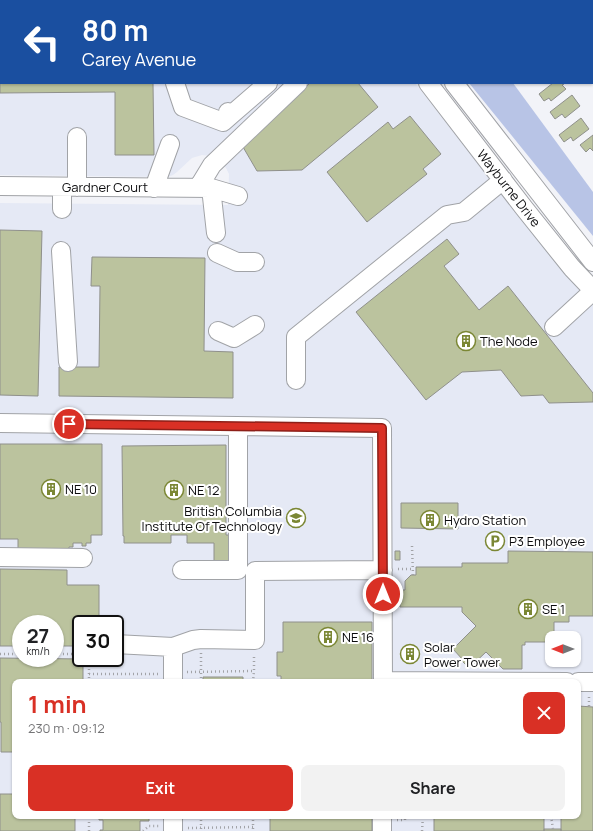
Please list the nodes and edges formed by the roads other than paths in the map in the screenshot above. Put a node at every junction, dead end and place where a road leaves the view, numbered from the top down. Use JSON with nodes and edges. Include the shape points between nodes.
{"nodes":[{"id":1,"x":175,"y":84,"type":"edge"},
{"id":2,"x":267,"y":84,"type":"edge"},
{"id":3,"x":297,"y":84,"type":"edge"},
{"id":4,"x":429,"y":84,"type":"edge"},
{"id":5,"x":455,"y":84,"type":"edge"},
{"id":6,"x":76,"y":137,"type":"dead end"},
{"id":7,"x":170,"y":144,"type":"dead end"},
{"id":8,"x":503,"y":180,"type":"junction"},
{"id":9,"x":0,"y":186,"type":"edge"},
{"id":10,"x":69,"y":187,"type":"junction"},
{"id":11,"x":154,"y":188,"type":"junction"},
{"id":12,"x":205,"y":188,"type":"junction"},
{"id":13,"x":238,"y":196,"type":"dead end"},
{"id":14,"x":62,"y":209,"type":"dead end"},
{"id":15,"x":216,"y":233,"type":"dead end"},
{"id":16,"x":61,"y":250,"type":"dead end"},
{"id":17,"x":217,"y":253,"type":"dead end"},
{"id":18,"x":255,"y":262,"type":"dead end"},
{"id":19,"x":593,"y":262,"type":"edge"},
{"id":20,"x":593,"y":291,"type":"edge"},
{"id":21,"x":255,"y":325,"type":"dead end"},
{"id":22,"x":554,"y":327,"type":"dead end"},
{"id":23,"x":218,"y":331,"type":"dead end"},
{"id":24,"x":68,"y":362,"type":"dead end"},
{"id":25,"x":296,"y":380,"type":"dead end"},
{"id":26,"x":0,"y":423,"type":"edge"},
{"id":27,"x":238,"y":427,"type":"junction"},
{"id":28,"x":0,"y":557,"type":"edge"},
{"id":29,"x":83,"y":558,"type":"dead end"},
{"id":30,"x":392,"y":569,"type":"junction"},
{"id":31,"x":182,"y":570,"type":"dead end"},
{"id":32,"x":124,"y":644,"type":"edge"},
{"id":33,"x":173,"y":647,"type":"junction"},
{"id":34,"x":173,"y":676,"type":"edge"},
{"id":35,"x":383,"y":679,"type":"edge"},
{"id":36,"x":581,"y":682,"type":"edge"},
{"id":37,"x":593,"y":682,"type":"edge"},
{"id":38,"x":382,"y":819,"type":"edge"},
{"id":39,"x":382,"y":831,"type":"edge"}],
"edges":[{"from":1,"to":2,"type":"street","via":[[183,107],[223,122]]},
{"from":3,"to":12,"type":"street","via":[[212,165]]},
{"from":4,"to":8,"type":"street","name":"Wayburne Drive"},
{"from":5,"to":19,"type":"street","name":"Wayburne Drive"},
{"from":6,"to":10,"type":"street"},
{"from":7,"to":11,"type":"street"},
{"from":8,"to":20,"type":"street","name":"Wayburne Drive"},
{"from":8,"to":25,"type":"street","via":[[464,212],[447,215],[296,337]]},
{"from":9,"to":10,"type":"street","name":"Gardner Court"},
{"from":10,"to":11,"type":"street","name":"Gardner Court"},
{"from":10,"to":14,"type":"street"},
{"from":11,"to":12,"type":"street","name":"Gardner Court"},
{"from":12,"to":13,"type":"street","name":"Gardner Court"},
{"from":12,"to":15,"type":"street"},
{"from":16,"to":24,"type":"street"},
{"from":17,"to":18,"type":"street","via":[[237,262]]},
{"from":20,"to":22,"type":"street"},
{"from":21,"to":23,"type":"street","via":[[234,338]]},
{"from":26,"to":27,"type":"street"},
{"from":27,"to":30,"type":"street","via":[[382,428]]},
{"from":27,"to":31,"type":"street","via":[[238,570]]},
{"from":28,"to":29,"type":"street"},
{"from":30,"to":33,"type":"street","via":[[255,571],[255,640],[201,639]]},
{"from":30,"to":35,"type":"street"},
{"from":32,"to":33,"type":"street"},
{"from":33,"to":34,"type":"street"},
{"from":36,"to":37,"type":"street"},
{"from":38,"to":39,"type":"street"}]}
